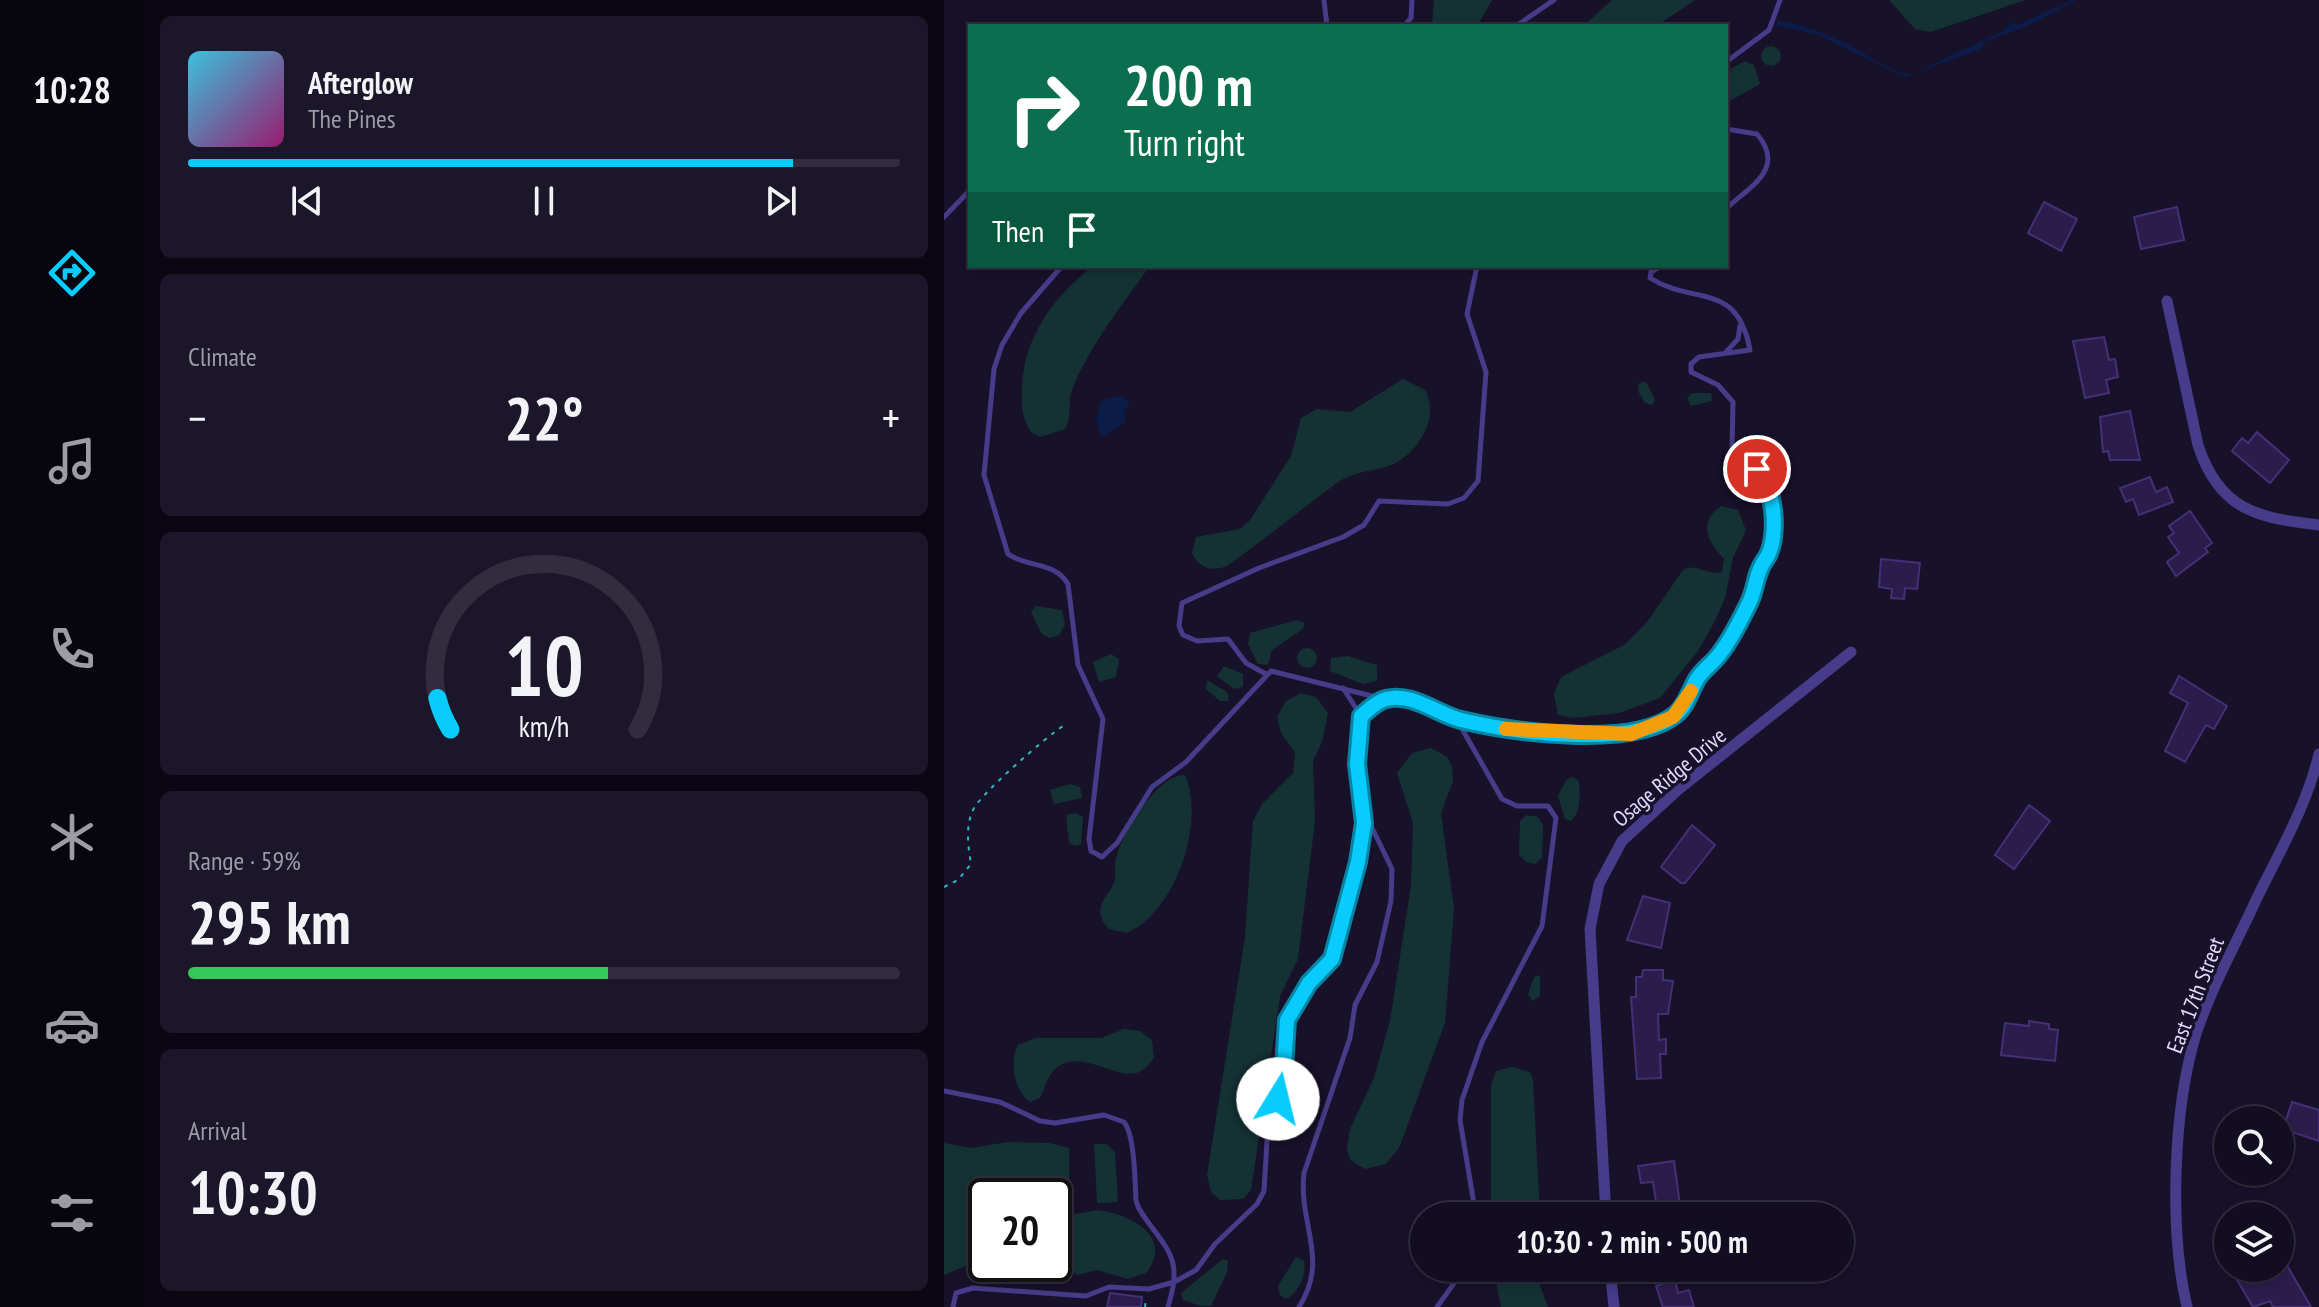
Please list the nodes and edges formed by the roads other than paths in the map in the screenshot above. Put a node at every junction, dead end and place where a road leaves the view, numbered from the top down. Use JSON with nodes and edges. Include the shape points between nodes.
{"nodes":[{"id":1,"x":1324,"y":0,"type":"edge"},
{"id":2,"x":1412,"y":0,"type":"edge"},
{"id":3,"x":1554,"y":0,"type":"edge"},
{"id":4,"x":1780,"y":0,"type":"edge"},
{"id":5,"x":1327,"y":24,"type":"edge"},
{"id":6,"x":1406,"y":24,"type":"edge"},
{"id":7,"x":1519,"y":24,"type":"edge"},
{"id":8,"x":1728,"y":61,"type":"edge"},
{"id":9,"x":1728,"y":129,"type":"edge"},
{"id":10,"x":968,"y":192,"type":"edge"},
{"id":11,"x":1728,"y":207,"type":"edge"},
{"id":12,"x":944,"y":217,"type":"edge"},
{"id":13,"x":1060,"y":268,"type":"edge"},
{"id":14,"x":1477,"y":268,"type":"edge"},
{"id":15,"x":1658,"y":268,"type":"edge"},
{"id":16,"x":2167,"y":301,"type":"dead end"},
{"id":17,"x":1740,"y":322,"type":"junction"},
{"id":18,"x":1722,"y":353,"type":"junction"},
{"id":19,"x":2319,"y":525,"type":"edge"},
{"id":20,"x":1851,"y":652,"type":"dead end"},
{"id":21,"x":1266,"y":674,"type":"junction"},
{"id":22,"x":1343,"y":688,"type":"junction"},
{"id":23,"x":1384,"y":699,"type":"junction"},
{"id":24,"x":1361,"y":716,"type":"junction"},
{"id":25,"x":1457,"y":719,"type":"junction"},
{"id":26,"x":2319,"y":754,"type":"edge"},
{"id":27,"x":2317,"y":773,"type":"edge"},
{"id":28,"x":1364,"y":813,"type":"junction"},
{"id":29,"x":944,"y":1091,"type":"edge"},
{"id":30,"x":1474,"y":1202,"type":"edge"},
{"id":31,"x":1605,"y":1202,"type":"edge"},
{"id":32,"x":1174,"y":1282,"type":"junction"},
{"id":33,"x":1455,"y":1282,"type":"edge"},
{"id":34,"x":1611,"y":1282,"type":"edge"},
{"id":35,"x":953,"y":1307,"type":"edge"},
{"id":36,"x":1168,"y":1307,"type":"edge"},
{"id":37,"x":1299,"y":1307,"type":"edge"},
{"id":38,"x":1437,"y":1307,"type":"edge"},
{"id":39,"x":1614,"y":1307,"type":"edge"},
{"id":40,"x":2187,"y":1307,"type":"edge"}],
"edges":[{"from":1,"to":5,"type":"lane"},
{"from":2,"to":6,"type":"lane"},
{"from":3,"to":7,"type":"lane"},
{"from":4,"to":8,"type":"lane","via":[[1769,30]]},
{"from":9,"to":11,"type":"lane","via":[[1757,134],[1763,141],[1766,168],[1761,181]]},
{"from":10,"to":12,"type":"lane"},
{"from":13,"to":21,"type":"lane","via":[[1021,313],[998,354],[983,465],[986,492],[1008,554],[1051,568],[1068,584],[1078,665],[1103,719],[1091,802],[1089,839],[1094,855],[1111,851],[1150,790],[1190,758]]},
{"from":14,"to":21,"type":"lane","via":[[1467,314],[1486,372],[1480,473],[1471,492],[1448,504],[1379,501],[1364,525],[1343,537],[1182,603],[1179,626],[1187,639],[1224,637],[1246,663]]},
{"from":15,"to":17,"type":"lane","via":[[1650,278],[1719,299]]},
{"from":16,"to":19,"type":"street","via":[[2198,445],[2219,488],[2263,518]]},
{"from":17,"to":18,"type":"lane","via":[[1738,339]]},
{"from":17,"to":18,"type":"lane","via":[[1750,350]]},
{"from":18,"to":25,"type":"lane","via":[[1693,360],[1691,372],[1718,385],[1733,402],[1732,449],[1762,474],[1775,539],[1735,629],[1681,709],[1657,726],[1622,735],[1516,731]]},
{"from":20,"to":31,"type":"street","name":"Osage Ridge Drive","via":[[1622,841],[1599,884],[1590,929]]},
{"from":21,"to":22,"type":"lane","via":[[1285,672]]},
{"from":22,"to":23,"type":"lane"},
{"from":22,"to":24,"type":"lane"},
{"from":23,"to":24,"type":"lane"},
{"from":23,"to":25,"type":"lane","via":[[1420,703]]},
{"from":24,"to":28,"type":"lane","via":[[1357,764]]},
{"from":25,"to":30,"type":"lane","via":[[1502,799],[1517,806],[1548,806],[1556,818],[1542,926],[1484,1037],[1463,1095],[1460,1120]]},
{"from":26,"to":27,"type":"street","name":"East 17th Street"},
{"from":27,"to":40,"type":"street","name":"East 17th Street","via":[[2225,966],[2194,1044],[2177,1134]]},
{"from":28,"to":32,"type":"lane","via":[[1335,954],[1287,1020],[1283,1084],[1267,1141],[1263,1195],[1196,1270]]},
{"from":28,"to":37,"type":"lane","via":[[1392,869],[1393,888],[1377,962],[1355,1005],[1350,1038],[1304,1173],[1315,1270]]},
{"from":29,"to":32,"type":"lane","via":[[1000,1102],[1040,1121],[1104,1115],[1124,1122],[1131,1138],[1136,1201],[1169,1251]]},
{"from":32,"to":35,"type":"lane","via":[[1149,1289],[1109,1287],[1086,1296],[973,1288],[956,1293]]},
{"from":32,"to":36,"type":"lane"},
{"from":33,"to":38,"type":"lane"},
{"from":34,"to":39,"type":"street"}]}
